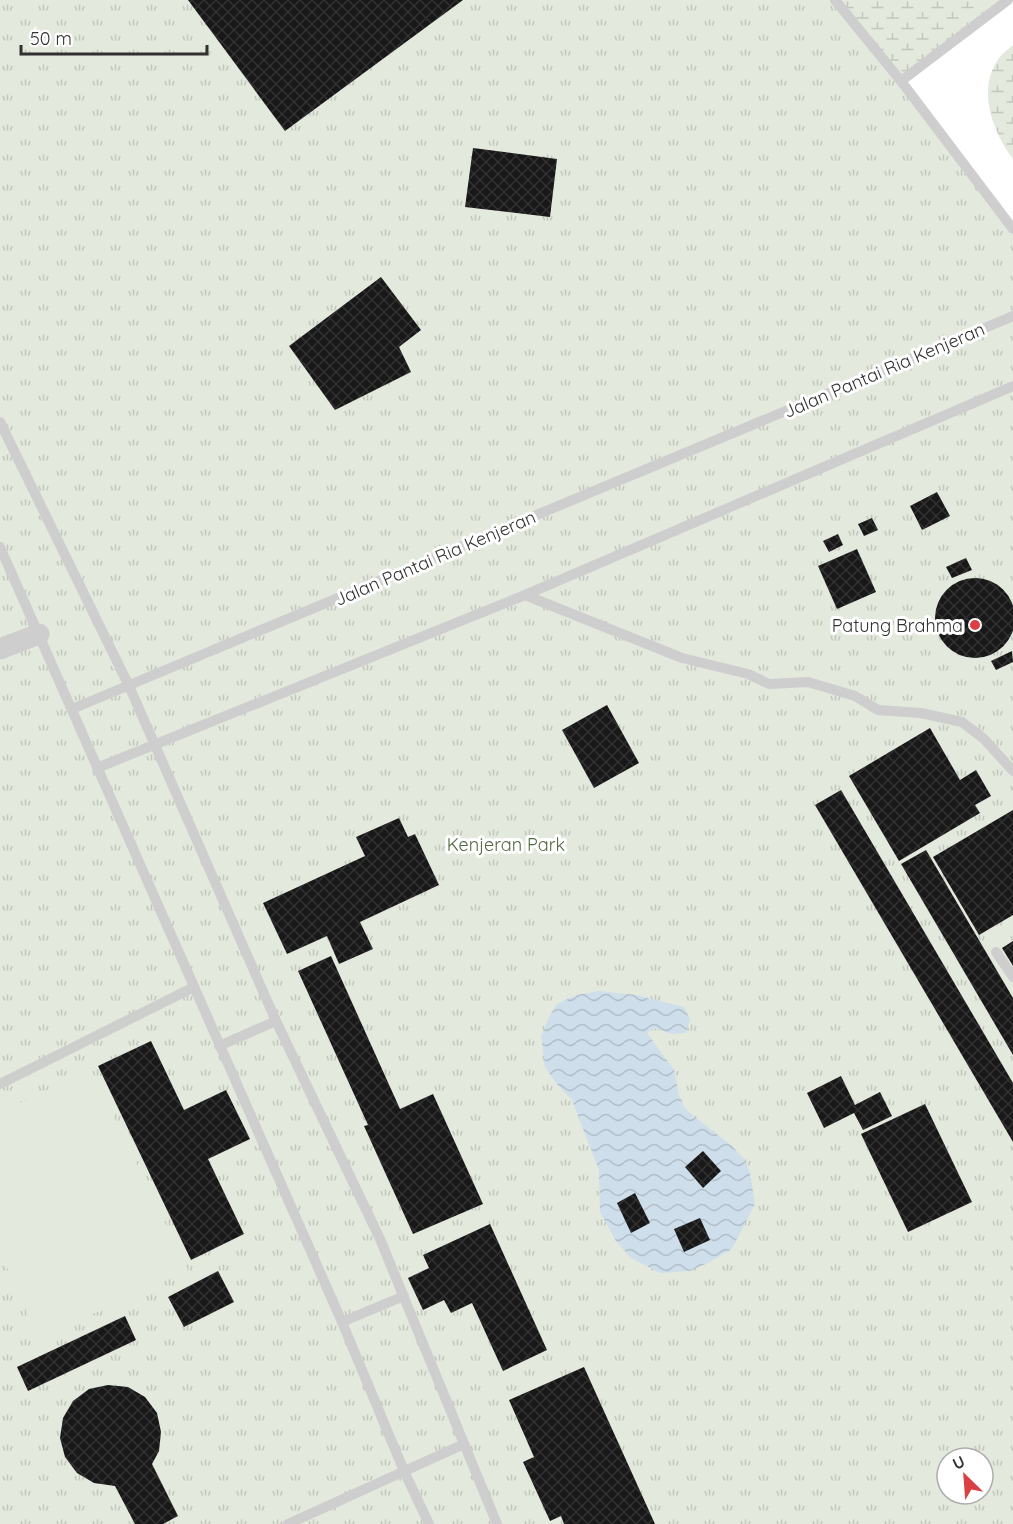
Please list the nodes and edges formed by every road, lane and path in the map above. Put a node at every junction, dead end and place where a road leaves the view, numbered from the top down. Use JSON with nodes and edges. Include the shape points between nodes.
{"nodes":[{"id":1,"x":835,"y":0,"type":"edge"},
{"id":2,"x":1008,"y":0,"type":"edge"},
{"id":3,"x":901,"y":81,"type":"junction"},
{"id":4,"x":1013,"y":230,"type":"edge"},
{"id":5,"x":1013,"y":316,"type":"edge"},
{"id":6,"x":1013,"y":386,"type":"edge"},
{"id":7,"x":2,"y":429,"type":"edge"},
{"id":8,"x":0,"y":547,"type":"edge"},
{"id":9,"x":525,"y":595,"type":"junction"},
{"id":10,"x":39,"y":634,"type":"junction"},
{"id":11,"x":0,"y":650,"type":"edge"},
{"id":12,"x":129,"y":686,"type":"junction"},
{"id":13,"x":72,"y":709,"type":"junction"},
{"id":14,"x":154,"y":746,"type":"junction"},
{"id":15,"x":97,"y":768,"type":"junction"},
{"id":16,"x":1013,"y":771,"type":"edge"},
{"id":17,"x":996,"y":952,"type":"dead end"},
{"id":18,"x":1013,"y":977,"type":"edge"},
{"id":19,"x":194,"y":987,"type":"junction"},
{"id":20,"x":276,"y":1021,"type":"junction"},
{"id":21,"x":219,"y":1046,"type":"junction"},
{"id":22,"x":0,"y":1084,"type":"edge"},
{"id":23,"x":404,"y":1296,"type":"junction"},
{"id":24,"x":342,"y":1322,"type":"junction"},
{"id":25,"x":464,"y":1443,"type":"junction"},
{"id":26,"x":404,"y":1471,"type":"junction"},
{"id":27,"x":288,"y":1524,"type":"edge"},
{"id":28,"x":429,"y":1524,"type":"edge"},
{"id":29,"x":497,"y":1524,"type":"edge"}],
"edges":[{"from":1,"to":3,"type":"lane"},
{"from":2,"to":3,"type":"lane"},
{"from":3,"to":4,"type":"lane"},
{"from":5,"to":12,"type":"lane","name":"Jalan Pantai Ria Kenjeran"},
{"from":6,"to":9,"type":"lane"},
{"from":7,"to":12,"type":"lane"},
{"from":8,"to":10,"type":"lane"},
{"from":9,"to":14,"type":"lane"},
{"from":9,"to":16,"type":"lane","via":[[682,658],[748,674],[769,684],[808,681],[855,696],[878,710],[921,713],[962,722]]},
{"from":10,"to":11,"type":"street"},
{"from":10,"to":13,"type":"lane"},
{"from":12,"to":13,"type":"lane","name":"Jalan Pantai Ria Kenjeran"},
{"from":12,"to":14,"type":"lane"},
{"from":13,"to":15,"type":"lane"},
{"from":14,"to":15,"type":"lane"},
{"from":14,"to":20,"type":"lane"},
{"from":15,"to":19,"type":"lane"},
{"from":17,"to":18,"type":"lane"},
{"from":19,"to":21,"type":"lane"},
{"from":19,"to":22,"type":"lane"},
{"from":20,"to":21,"type":"lane"},
{"from":20,"to":23,"type":"lane"},
{"from":21,"to":24,"type":"lane"},
{"from":23,"to":24,"type":"lane"},
{"from":23,"to":25,"type":"lane"},
{"from":24,"to":26,"type":"lane"},
{"from":25,"to":26,"type":"lane"},
{"from":25,"to":29,"type":"lane"},
{"from":26,"to":27,"type":"lane"},
{"from":26,"to":28,"type":"lane"}]}
